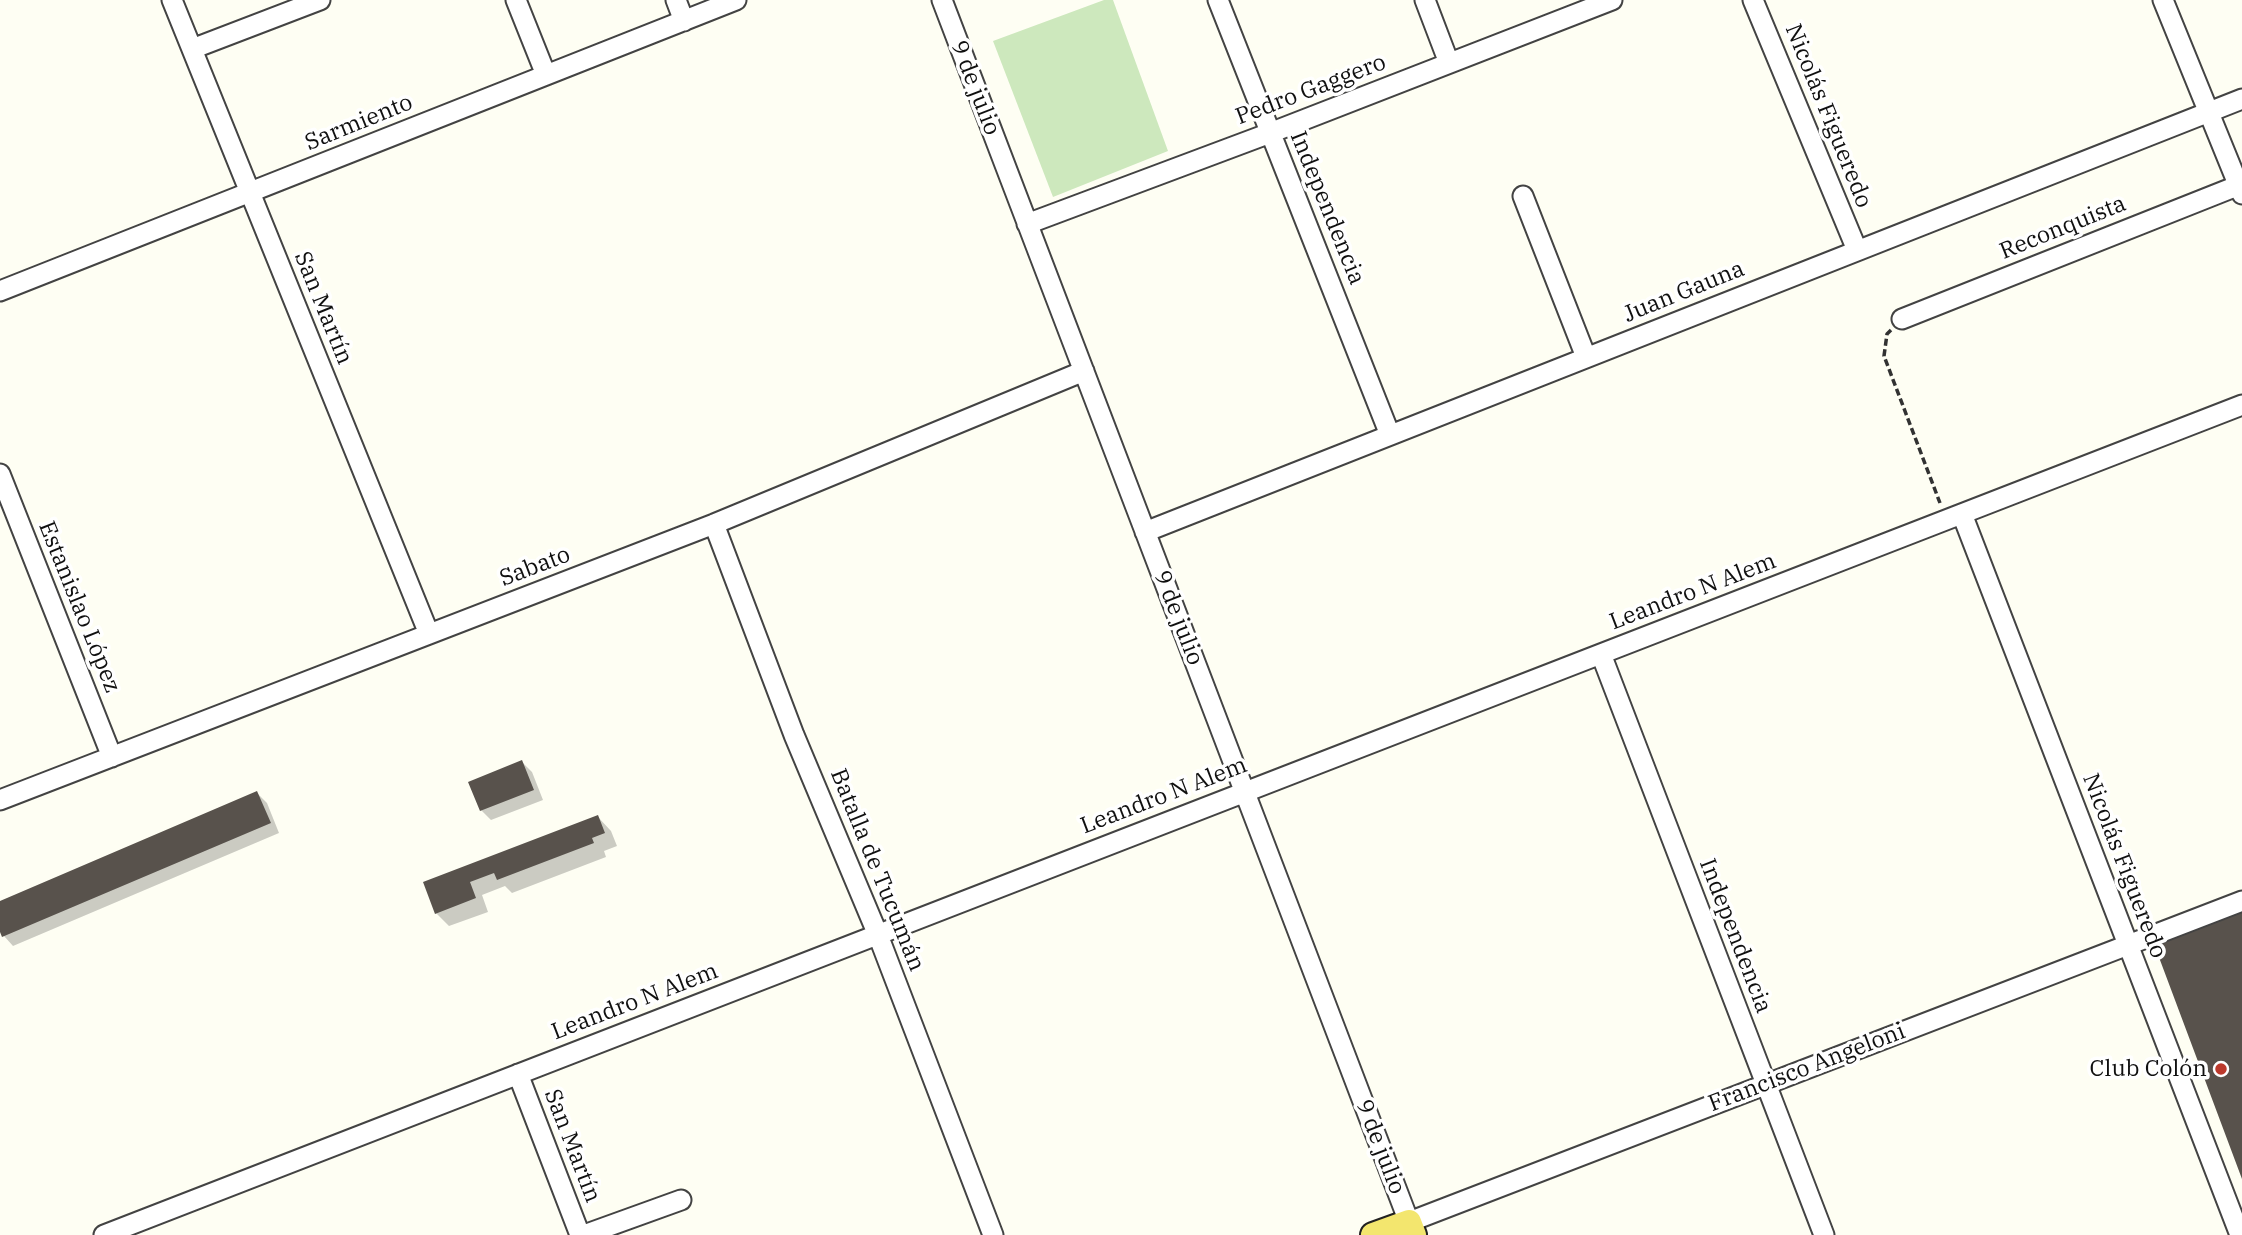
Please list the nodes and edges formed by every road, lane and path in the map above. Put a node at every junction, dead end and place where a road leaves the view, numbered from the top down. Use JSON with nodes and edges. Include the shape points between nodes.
{"nodes":[{"id":1,"x":172,"y":0,"type":"edge"},
{"id":2,"x":320,"y":0,"type":"edge"},
{"id":3,"x":516,"y":0,"type":"edge"},
{"id":4,"x":676,"y":0,"type":"edge"},
{"id":5,"x":736,"y":0,"type":"edge"},
{"id":6,"x":942,"y":0,"type":"edge"},
{"id":7,"x":1218,"y":0,"type":"edge"},
{"id":8,"x":1425,"y":0,"type":"edge"},
{"id":9,"x":1612,"y":0,"type":"edge"},
{"id":10,"x":1754,"y":0,"type":"edge"},
{"id":11,"x":2162,"y":0,"type":"edge"},
{"id":12,"x":684,"y":20,"type":"junction"},
{"id":13,"x":192,"y":49,"type":"junction"},
{"id":14,"x":1449,"y":63,"type":"junction"},
{"id":15,"x":546,"y":75,"type":"junction"},
{"id":16,"x":2242,"y":99,"type":"edge"},
{"id":17,"x":2208,"y":112,"type":"junction"},
{"id":18,"x":1270,"y":133,"type":"junction"},
{"id":19,"x":2241,"y":188,"type":"edge"},
{"id":20,"x":250,"y":192,"type":"junction"},
{"id":21,"x":1523,"y":197,"type":"dead end"},
{"id":22,"x":1027,"y":224,"type":"junction"},
{"id":23,"x":1857,"y":250,"type":"junction"},
{"id":24,"x":0,"y":291,"type":"edge"},
{"id":25,"x":1902,"y":318,"type":"joint"},
{"id":26,"x":1586,"y":357,"type":"junction"},
{"id":27,"x":1084,"y":371,"type":"junction"},
{"id":28,"x":2242,"y":405,"type":"edge"},
{"id":29,"x":1390,"y":435,"type":"junction"},
{"id":30,"x":0,"y":474,"type":"edge"},
{"id":31,"x":1954,"y":517,"type":"junction"},
{"id":32,"x":713,"y":524,"type":"junction"},
{"id":33,"x":1145,"y":532,"type":"junction"},
{"id":34,"x":429,"y":634,"type":"junction"},
{"id":35,"x":1601,"y":654,"type":"junction"},
{"id":36,"x":112,"y":757,"type":"junction"},
{"id":37,"x":1244,"y":791,"type":"junction"},
{"id":38,"x":0,"y":800,"type":"edge"},
{"id":39,"x":2242,"y":901,"type":"edge"},
{"id":40,"x":878,"y":934,"type":"junction"},
{"id":41,"x":2128,"y":945,"type":"junction"},
{"id":42,"x":518,"y":1074,"type":"junction"},
{"id":43,"x":1766,"y":1083,"type":"junction"},
{"id":44,"x":681,"y":1199,"type":"dead end"},
{"id":45,"x":155,"y":1226,"type":"edge"},
{"id":46,"x":1411,"y":1228,"type":"edge"},
{"id":47,"x":104,"y":1235,"type":"edge"},
{"id":48,"x":582,"y":1235,"type":"edge"},
{"id":49,"x":993,"y":1235,"type":"edge"},
{"id":50,"x":1373,"y":1235,"type":"edge"},
{"id":51,"x":1824,"y":1235,"type":"edge"},
{"id":52,"x":2240,"y":1235,"type":"edge"}],
"edges":[{"from":1,"to":13,"type":"street","name":"San Martín"},
{"from":2,"to":13,"type":"street"},
{"from":3,"to":15,"type":"street"},
{"from":4,"to":12,"type":"street"},
{"from":5,"to":12,"type":"street","name":"Sarmiento"},
{"from":6,"to":22,"type":"street","name":"9 de julio"},
{"from":7,"to":18,"type":"street","name":"Independencia"},
{"from":8,"to":14,"type":"street"},
{"from":9,"to":14,"type":"street","name":"Pedro Gaggero"},
{"from":10,"to":23,"type":"street","name":"Nicolás Figueredo"},
{"from":11,"to":17,"type":"street"},
{"from":12,"to":15,"type":"street","name":"Sarmiento"},
{"from":13,"to":20,"type":"street","name":"San Martín"},
{"from":14,"to":18,"type":"street","name":"Pedro Gaggero"},
{"from":15,"to":20,"type":"street","name":"Sarmiento"},
{"from":16,"to":17,"type":"street","name":"Juan Gauna"},
{"from":17,"to":19,"type":"street"},
{"from":17,"to":23,"type":"street","name":"Juan Gauna"},
{"from":18,"to":22,"type":"street","name":"Pedro Gaggero"},
{"from":18,"to":29,"type":"street","name":"Independencia"},
{"from":19,"to":25,"type":"street","name":"Reconquista"},
{"from":20,"to":24,"type":"street","name":"Sarmiento"},
{"from":20,"to":34,"type":"street","name":"San Martín"},
{"from":21,"to":26,"type":"street"},
{"from":22,"to":27,"type":"street","name":"9 de julio"},
{"from":23,"to":26,"type":"street","name":"Juan Gauna"},
{"from":25,"to":31,"type":"path","via":[[1887,334],[1884,356]]},
{"from":26,"to":29,"type":"street","name":"Juan Gauna"},
{"from":27,"to":32,"type":"street","name":"Sabato"},
{"from":27,"to":33,"type":"street","name":"9 de julio"},
{"from":28,"to":31,"type":"street","name":"Leandro N Alem"},
{"from":29,"to":33,"type":"street","name":"Juan Gauna"},
{"from":30,"to":36,"type":"street","name":"Estanislao López"},
{"from":31,"to":35,"type":"street","name":"Leandro N Alem"},
{"from":31,"to":41,"type":"street","name":"Nicolás Figueredo"},
{"from":32,"to":34,"type":"street","name":"Sabato"},
{"from":32,"to":40,"type":"street","name":"Batalla de Tucumán","via":[[794,735]]},
{"from":33,"to":37,"type":"street","name":"9 de julio"},
{"from":34,"to":36,"type":"street","name":"Sabato"},
{"from":35,"to":37,"type":"street","name":"Leandro N Alem"},
{"from":35,"to":43,"type":"street","name":"Independencia"},
{"from":36,"to":38,"type":"street","name":"Sabato"},
{"from":37,"to":40,"type":"street","name":"Leandro N Alem"},
{"from":37,"to":46,"type":"street","name":"9 de julio"},
{"from":39,"to":41,"type":"street","name":"Francisco Angeloni"},
{"from":40,"to":42,"type":"street","name":"Leandro N Alem"},
{"from":40,"to":49,"type":"street","name":"Batalla de Tucumán"},
{"from":41,"to":43,"type":"street","name":"Francisco Angeloni"},
{"from":41,"to":52,"type":"street","name":"Nicolás Figueredo"},
{"from":42,"to":45,"type":"street","name":"Leandro N Alem"},
{"from":42,"to":48,"type":"street","name":"San Martín"},
{"from":43,"to":46,"type":"street","name":"Francisco Angeloni"},
{"from":43,"to":51,"type":"street","name":"Independencia"},
{"from":44,"to":48,"type":"street"},
{"from":45,"to":47,"type":"street","name":"Leandro N Alem"},
{"from":46,"to":50,"type":"main road","name":"Francisco Angeloni"}]}
